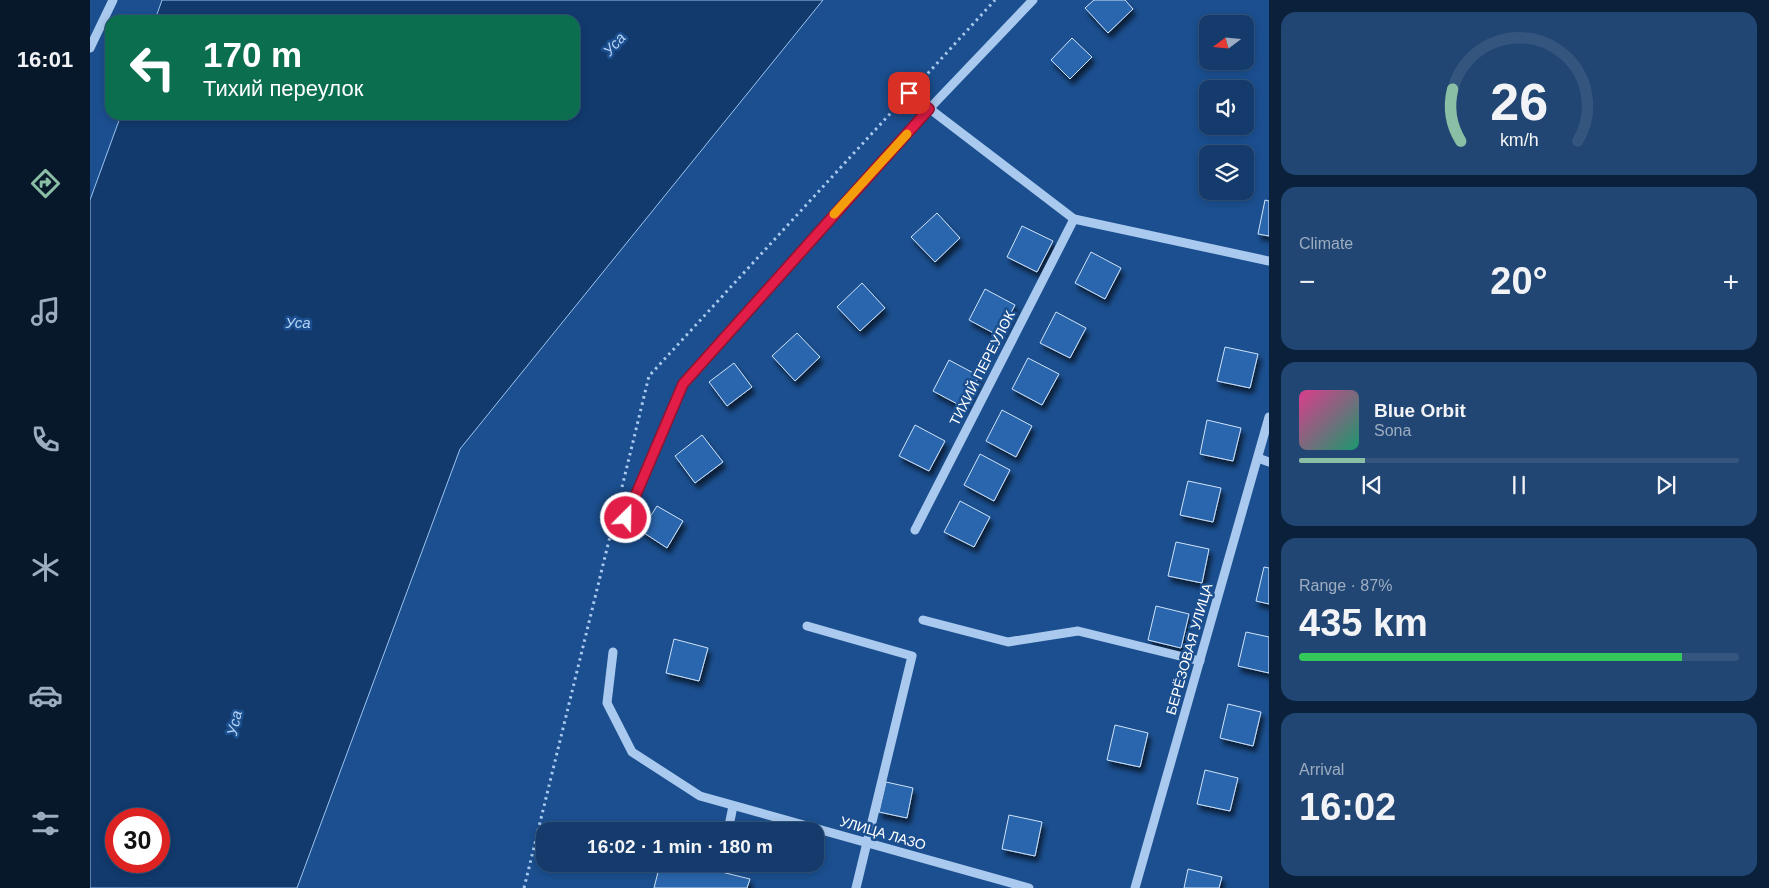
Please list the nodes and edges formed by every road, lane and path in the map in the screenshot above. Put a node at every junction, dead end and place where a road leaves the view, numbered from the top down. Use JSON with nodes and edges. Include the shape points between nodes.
{"nodes":[{"id":1,"x":113,"y":0,"type":"edge"},
{"id":2,"x":995,"y":0,"type":"edge"},
{"id":3,"x":1033,"y":0,"type":"edge"},
{"id":4,"x":106,"y":15,"type":"edge"},
{"id":5,"x":105,"y":17,"type":"edge"},
{"id":6,"x":90,"y":48,"type":"edge"},
{"id":7,"x":909,"y":93,"type":"junction"},
{"id":8,"x":929,"y":109,"type":"junction"},
{"id":9,"x":1074,"y":219,"type":"junction"},
{"id":10,"x":1269,"y":261,"type":"edge"},
{"id":11,"x":1269,"y":417,"type":"edge"},
{"id":12,"x":1258,"y":458,"type":"junction"},
{"id":13,"x":1269,"y":462,"type":"edge"},
{"id":14,"x":621,"y":490,"type":"dead end"},
{"id":15,"x":614,"y":518,"type":"dead end"},
{"id":16,"x":626,"y":518,"type":"dead end"},
{"id":17,"x":915,"y":530,"type":"dead end"},
{"id":18,"x":923,"y":620,"type":"dead end"},
{"id":19,"x":807,"y":626,"type":"dead end"},
{"id":20,"x":613,"y":652,"type":"dead end"},
{"id":21,"x":1200,"y":661,"type":"junction"},
{"id":22,"x":734,"y":806,"type":"junction"},
{"id":23,"x":730,"y":822,"type":"edge"},
{"id":24,"x":867,"y":843,"type":"junction"},
{"id":25,"x":524,"y":888,"type":"edge"},
{"id":26,"x":856,"y":888,"type":"edge"},
{"id":27,"x":1029,"y":888,"type":"edge"},
{"id":28,"x":1135,"y":888,"type":"edge"}],
"edges":[{"from":1,"to":4,"type":"street"},
{"from":2,"to":7,"type":"path"},
{"from":3,"to":8,"type":"street"},
{"from":5,"to":6,"type":"street"},
{"from":7,"to":8,"type":"street"},
{"from":7,"to":14,"type":"path","via":[[649,376]]},
{"from":8,"to":9,"type":"street"},
{"from":8,"to":16,"type":"street","via":[[683,384]]},
{"from":9,"to":10,"type":"street"},
{"from":9,"to":17,"type":"street","name":"ТИХИЙ ПЕРЕУЛОК"},
{"from":11,"to":12,"type":"street","name":"БЕРЁЗОВАЯ УЛИЦА"},
{"from":12,"to":13,"type":"street"},
{"from":12,"to":21,"type":"street","name":"БЕРЁЗОВАЯ УЛИЦА"},
{"from":15,"to":25,"type":"path"},
{"from":18,"to":21,"type":"street","via":[[1008,642],[1078,631]]},
{"from":19,"to":24,"type":"street","via":[[912,656]]},
{"from":20,"to":22,"type":"street","name":"УЛИЦА ЛАЗО","via":[[607,703],[632,752],[700,796]]},
{"from":21,"to":28,"type":"street","name":"БЕРЁЗОВАЯ УЛИЦА"},
{"from":22,"to":23,"type":"street"},
{"from":22,"to":24,"type":"street","name":"УЛИЦА ЛАЗО"},
{"from":24,"to":26,"type":"street"},
{"from":24,"to":27,"type":"street","name":"УЛИЦА ЛАЗО"}]}
